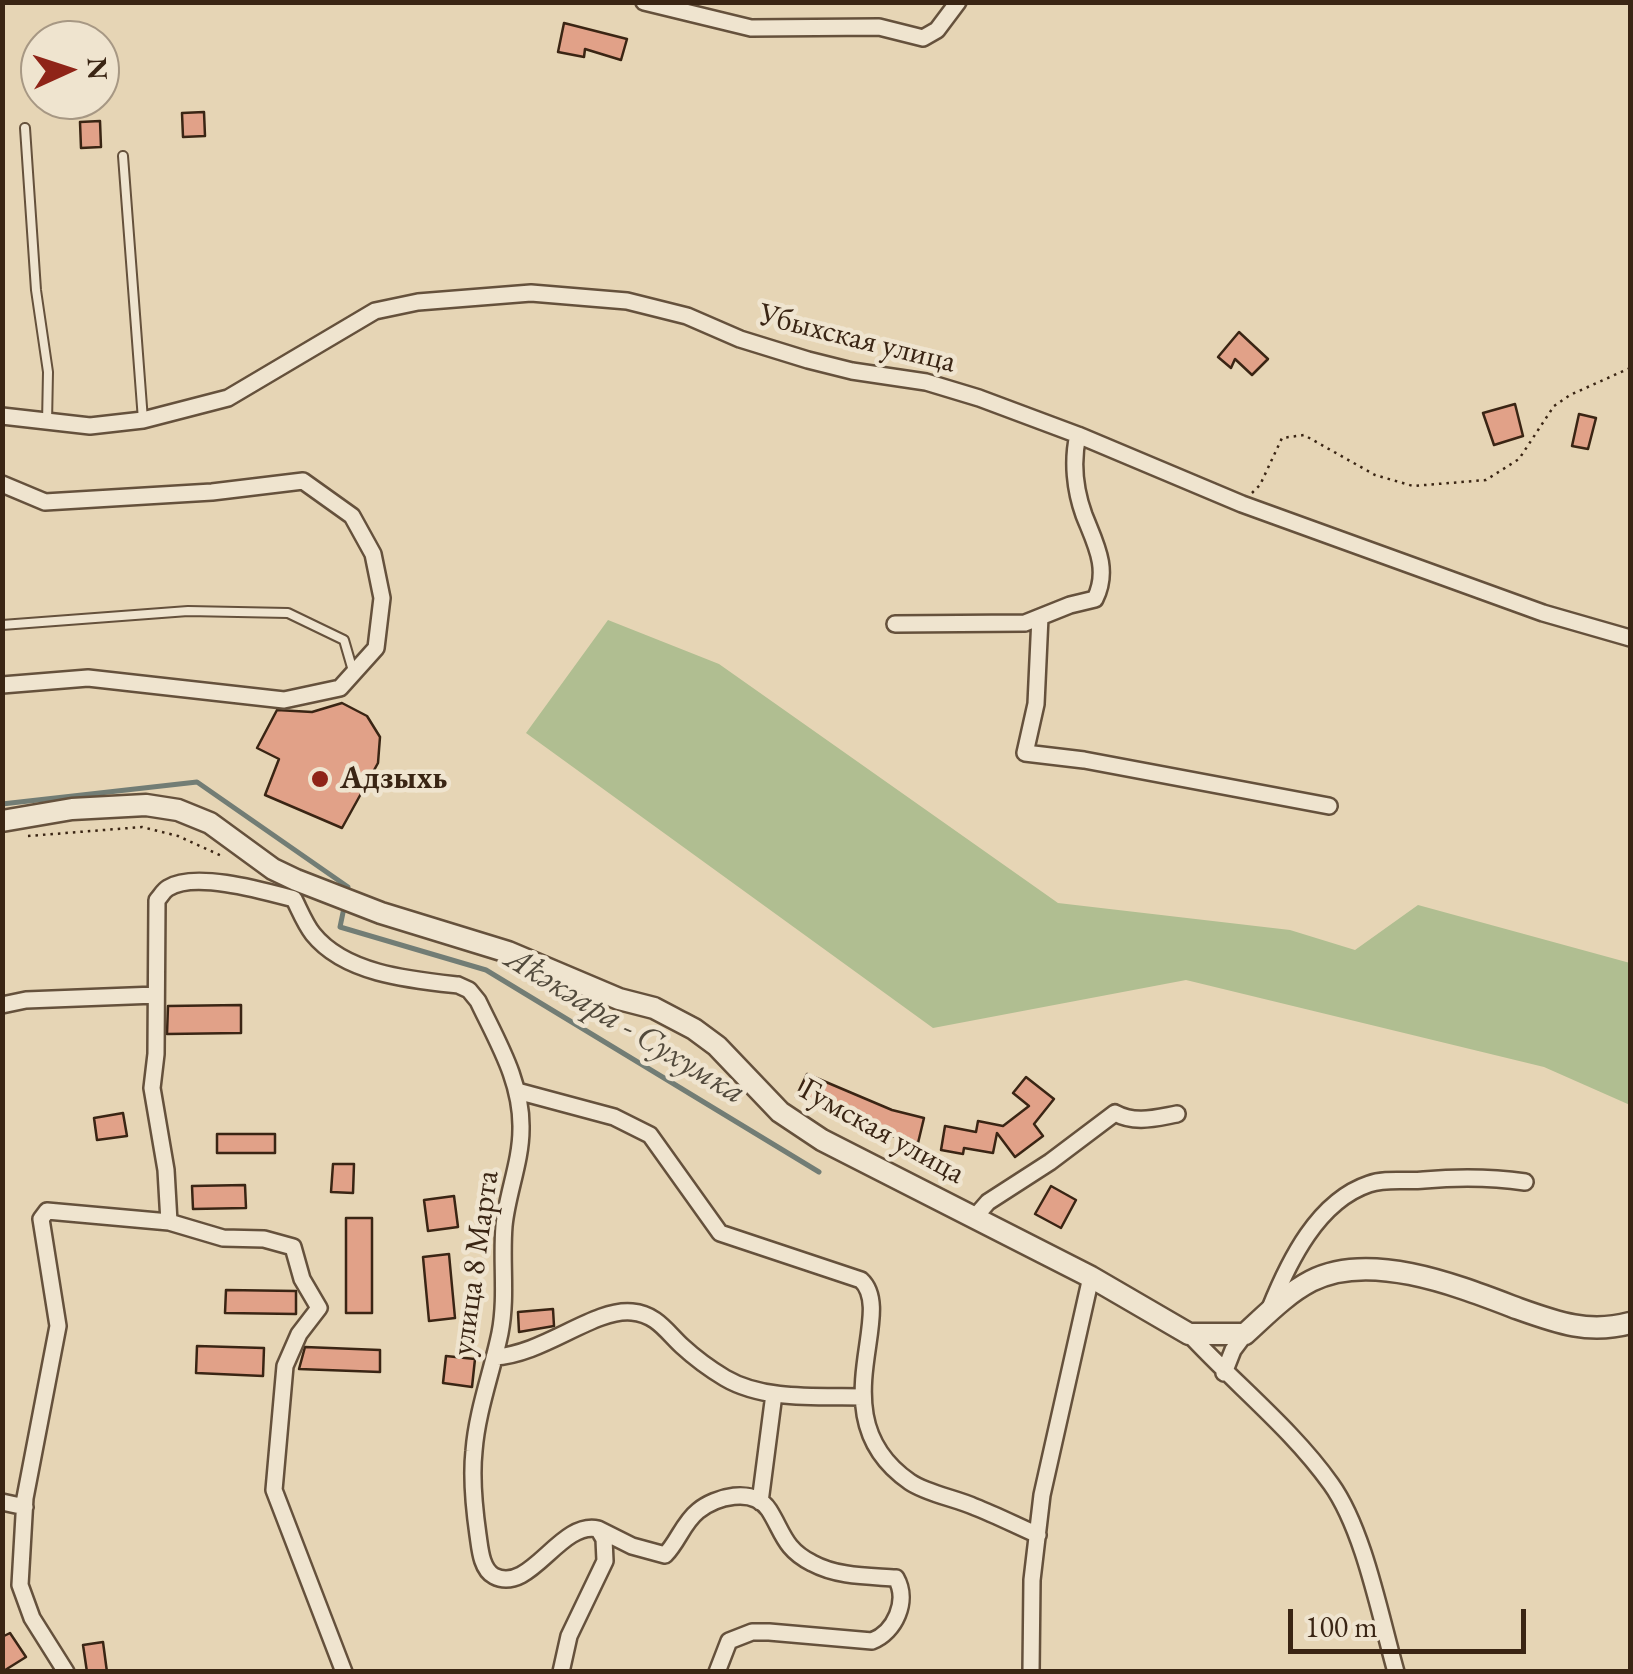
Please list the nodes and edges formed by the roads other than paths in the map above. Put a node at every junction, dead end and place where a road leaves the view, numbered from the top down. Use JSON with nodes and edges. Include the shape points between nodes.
{"nodes":[{"id":1,"x":644,"y":2,"type":"edge"},
{"id":2,"x":958,"y":2,"type":"edge"},
{"id":3,"x":25,"y":128,"type":"dead end"},
{"id":4,"x":123,"y":156,"type":"dead end"},
{"id":5,"x":2,"y":416,"type":"edge"},
{"id":6,"x":143,"y":420,"type":"junction"},
{"id":7,"x":47,"y":423,"type":"junction"},
{"id":8,"x":1078,"y":435,"type":"junction"},
{"id":9,"x":2,"y":484,"type":"edge"},
{"id":10,"x":1040,"y":617,"type":"junction"},
{"id":11,"x":895,"y":624,"type":"dead end"},
{"id":12,"x":2,"y":625,"type":"edge"},
{"id":13,"x":1630,"y":638,"type":"edge"},
{"id":14,"x":353,"y":674,"type":"junction"},
{"id":15,"x":2,"y":685,"type":"edge"},
{"id":16,"x":1329,"y":806,"type":"dead end"},
{"id":17,"x":2,"y":821,"type":"edge"},
{"id":18,"x":156,"y":995,"type":"junction"},
{"id":19,"x":2,"y":1005,"type":"edge"},
{"id":20,"x":518,"y":1091,"type":"junction"},
{"id":21,"x":1177,"y":1114,"type":"dead end"},
{"id":22,"x":1525,"y":1182,"type":"dead end"},
{"id":23,"x":974,"y":1218,"type":"junction"},
{"id":24,"x":169,"y":1222,"type":"junction"},
{"id":25,"x":1091,"y":1277,"type":"junction"},
{"id":26,"x":1267,"y":1314,"type":"junction"},
{"id":27,"x":1630,"y":1323,"type":"edge"},
{"id":28,"x":1188,"y":1334,"type":"junction"},
{"id":29,"x":1246,"y":1334,"type":"junction"},
{"id":30,"x":494,"y":1357,"type":"junction"},
{"id":31,"x":1224,"y":1373,"type":"junction"},
{"id":32,"x":774,"y":1394,"type":"junction"},
{"id":33,"x":863,"y":1397,"type":"junction"},
{"id":34,"x":2,"y":1502,"type":"edge"},
{"id":35,"x":760,"y":1502,"type":"junction"},
{"id":36,"x":25,"y":1507,"type":"junction"},
{"id":37,"x":598,"y":1529,"type":"junction"},
{"id":38,"x":1038,"y":1535,"type":"junction"},
{"id":39,"x":66,"y":1672,"type":"edge"},
{"id":40,"x":344,"y":1672,"type":"edge"},
{"id":41,"x":561,"y":1672,"type":"edge"},
{"id":42,"x":717,"y":1672,"type":"edge"},
{"id":43,"x":1031,"y":1672,"type":"edge"},
{"id":44,"x":1396,"y":1672,"type":"edge"}],
"edges":[{"from":1,"to":2,"type":"street","via":[[751,28],[879,28],[923,38]]},
{"from":3,"to":7,"type":"lane"},
{"from":4,"to":6,"type":"lane"},
{"from":5,"to":7,"type":"street","name":"Убыхская улица"},
{"from":6,"to":7,"type":"street","name":"Убыхская улица"},
{"from":6,"to":8,"type":"street","name":"Убыхская улица","via":[[228,398],[376,311],[530,293],[627,301],[686,316],[808,360],[980,398]]},
{"from":8,"to":10,"type":"street","via":[[1076,484],[1101,586],[1095,599]]},
{"from":8,"to":13,"type":"street","name":"Убыхская улица","via":[[1242,504]]},
{"from":9,"to":14,"type":"street","via":[[46,502],[302,480],[352,516],[373,554],[382,598],[376,648]]},
{"from":10,"to":11,"type":"street","via":[[1026,624]]},
{"from":10,"to":16,"type":"street","via":[[1040,666],[1025,753]]},
{"from":12,"to":14,"type":"lane","via":[[288,612],[344,640]]},
{"from":14,"to":15,"type":"street","via":[[340,688],[284,700],[88,678]]},
{"from":17,"to":23,"type":"street","name":"Гумская улица","via":[[146,805],[210,823],[296,880],[654,1008],[717,1046],[780,1112],[822,1140]]},
{"from":18,"to":19,"type":"street"},
{"from":18,"to":20,"type":"street","name":"улица 8 Марта","via":[[157,900],[168,888],[217,883],[294,899],[314,936],[354,962],[469,990]]},
{"from":18,"to":24,"type":"street","via":[[152,1088]]},
{"from":20,"to":30,"type":"street","name":"улица 8 Марта","via":[[520,1150],[504,1226],[504,1304]]},
{"from":20,"to":33,"type":"street","via":[[614,1116],[650,1135],[720,1234],[861,1280],[872,1296]]},
{"from":21,"to":23,"type":"street","via":[[1142,1120],[1115,1113]]},
{"from":22,"to":26,"type":"street","via":[[1476,1176],[1374,1182],[1356,1189],[1320,1220]]},
{"from":23,"to":25,"type":"street","name":"Гумская улица"},
{"from":24,"to":36,"type":"street","via":[[47,1211],[40,1219],[58,1326]]},
{"from":24,"to":40,"type":"street","via":[[222,1238],[293,1247],[319,1308],[285,1366],[274,1490]]},
{"from":25,"to":28,"type":"street","name":"Гумская улица"},
{"from":25,"to":38,"type":"street"},
{"from":26,"to":27,"type":"street","via":[[1313,1280],[1347,1270],[1382,1270],[1453,1284],[1568,1326]]},
{"from":26,"to":29,"type":"street"},
{"from":28,"to":29,"type":"street"},
{"from":28,"to":31,"type":"street"},
{"from":29,"to":31,"type":"street"},
{"from":30,"to":32,"type":"street","via":[[522,1354],[614,1313],[639,1313],[730,1381]]},
{"from":30,"to":37,"type":"street","name":"улица 8 Марта","via":[[474,1449],[485,1568],[506,1579],[519,1575],[577,1529]]},
{"from":31,"to":44,"type":"street","via":[[1334,1487],[1366,1566]]},
{"from":32,"to":33,"type":"street"},
{"from":32,"to":35,"type":"street"},
{"from":33,"to":38,"type":"street","via":[[867,1430],[878,1450],[911,1483]]},
{"from":34,"to":36,"type":"street"},
{"from":35,"to":37,"type":"street","via":[[716,1499],[695,1513],[665,1555]]},
{"from":35,"to":42,"type":"street","via":[[782,1537],[810,1562],[847,1575],[896,1578],[898,1618],[872,1641],[768,1632],[740,1636],[730,1641]]},
{"from":36,"to":39,"type":"street","via":[[20,1585]]},
{"from":37,"to":41,"type":"street","via":[[605,1561]]},
{"from":38,"to":43,"type":"street"}]}
